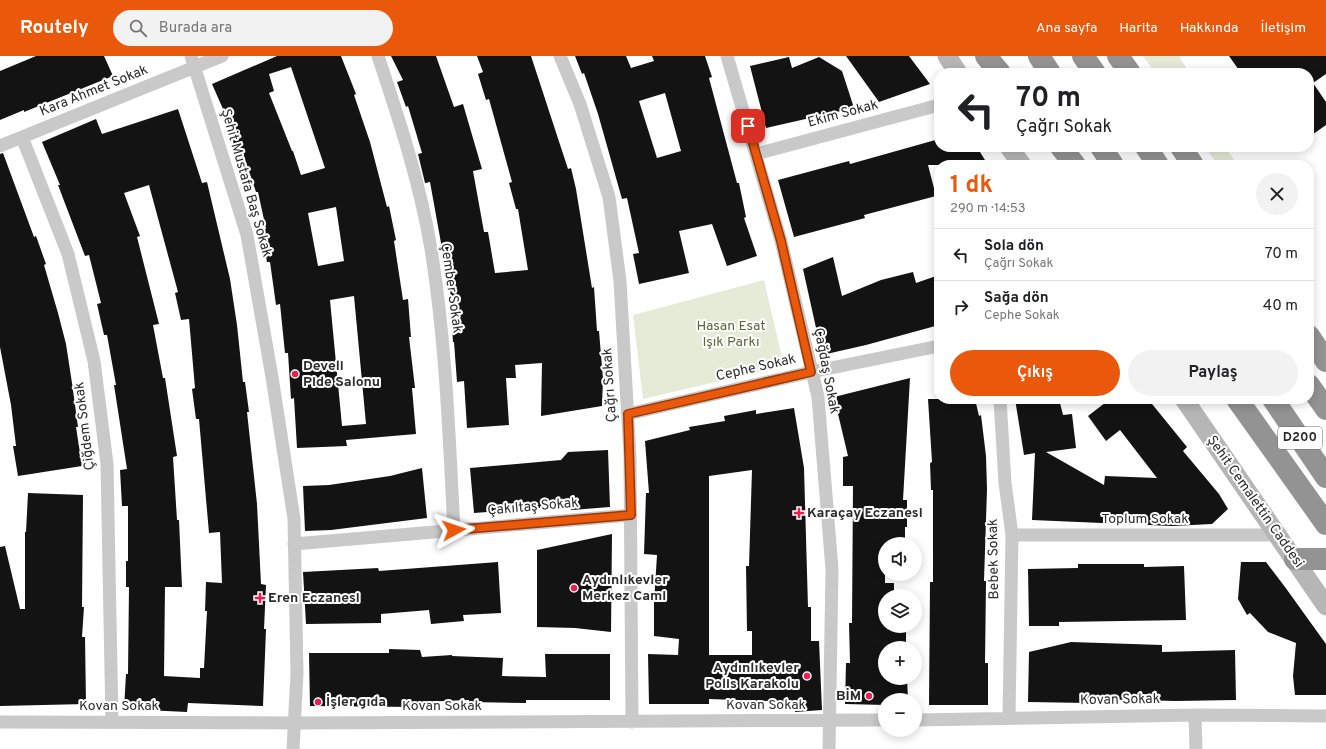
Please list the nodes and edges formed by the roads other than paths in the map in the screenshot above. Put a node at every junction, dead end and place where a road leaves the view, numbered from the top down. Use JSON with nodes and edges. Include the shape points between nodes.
{"nodes":[{"id":1,"x":222,"y":56,"type":"edge"},
{"id":2,"x":378,"y":56,"type":"edge"},
{"id":3,"x":560,"y":56,"type":"edge"},
{"id":4,"x":726,"y":56,"type":"edge"},
{"id":5,"x":947,"y":56,"type":"edge"},
{"id":6,"x":986,"y":56,"type":"edge"},
{"id":7,"x":996,"y":56,"type":"edge"},
{"id":8,"x":1039,"y":56,"type":"edge"},
{"id":9,"x":1083,"y":56,"type":"edge"},
{"id":10,"x":1118,"y":56,"type":"edge"},
{"id":11,"x":194,"y":62,"type":"edge"},
{"id":12,"x":955,"y":68,"type":"edge"},
{"id":13,"x":996,"y":68,"type":"edge"},
{"id":14,"x":1004,"y":68,"type":"edge"},
{"id":15,"x":1047,"y":68,"type":"edge"},
{"id":16,"x":1091,"y":68,"type":"edge"},
{"id":17,"x":1126,"y":68,"type":"edge"},
{"id":18,"x":934,"y":105,"type":"edge"},
{"id":19,"x":22,"y":137,"type":"junction"},
{"id":20,"x":0,"y":146,"type":"edge"},
{"id":21,"x":756,"y":154,"type":"junction"},
{"id":22,"x":1314,"y":344,"type":"edge"},
{"id":23,"x":934,"y":347,"type":"edge"},
{"id":24,"x":1326,"y":362,"type":"edge"},
{"id":25,"x":811,"y":372,"type":"junction"},
{"id":26,"x":1314,"y":392,"type":"edge"},
{"id":27,"x":1000,"y":404,"type":"edge"},
{"id":28,"x":1187,"y":404,"type":"edge"},
{"id":29,"x":1241,"y":404,"type":"edge"},
{"id":30,"x":1276,"y":404,"type":"edge"},
{"id":31,"x":1326,"y":409,"type":"edge"},
{"id":32,"x":628,"y":414,"type":"junction"},
{"id":33,"x":1326,"y":477,"type":"edge"},
{"id":34,"x":631,"y":515,"type":"junction"},
{"id":35,"x":1326,"y":524,"type":"edge"},
{"id":36,"x":454,"y":530,"type":"junction"},
{"id":37,"x":1012,"y":535,"type":"junction"},
{"id":38,"x":1278,"y":535,"type":"junction"},
{"id":39,"x":294,"y":544,"type":"junction"},
{"id":40,"x":1295,"y":559,"type":"junction"},
{"id":41,"x":1326,"y":559,"type":"edge"},
{"id":42,"x":1326,"y":606,"type":"edge"},
{"id":43,"x":1194,"y":715,"type":"junction"},
{"id":44,"x":1326,"y":716,"type":"edge"},
{"id":45,"x":1009,"y":718,"type":"junction"},
{"id":46,"x":878,"y":720,"type":"edge"},
{"id":47,"x":922,"y":720,"type":"edge"},
{"id":48,"x":830,"y":721,"type":"junction"},
{"id":49,"x":0,"y":722,"type":"edge"},
{"id":50,"x":112,"y":722,"type":"junction"},
{"id":51,"x":632,"y":722,"type":"junction"},
{"id":52,"x":294,"y":723,"type":"junction"},
{"id":53,"x":293,"y":749,"type":"edge"},
{"id":54,"x":829,"y":749,"type":"edge"},
{"id":55,"x":1196,"y":749,"type":"edge"}],
"edges":[{"from":1,"to":11,"type":"street","name":"Kara Ahmet Sokak"},
{"from":2,"to":36,"type":"street","name":"Çember Sokak","via":[[406,143],[431,248],[445,359]]},
{"from":3,"to":32,"type":"street","name":"Çağrı Sokak","via":[[580,104],[609,197],[620,281]]},
{"from":4,"to":21,"type":"street","name":"Çağdaş Sokak"},
{"from":5,"to":12,"type":"street"},
{"from":6,"to":13,"type":"highway"},
{"from":7,"to":14,"type":"highway"},
{"from":8,"to":15,"type":"highway"},
{"from":9,"to":16,"type":"highway"},
{"from":10,"to":17,"type":"highway"},
{"from":11,"to":19,"type":"street","name":"Kara Ahmet Sokak"},
{"from":11,"to":39,"type":"street","name":"Şehit Mustafa Baş Sokak","via":[[247,235],[294,519]]},
{"from":18,"to":21,"type":"street","name":"Ekim Sokak"},
{"from":19,"to":20,"type":"street","name":"Kara Ahmet Sokak"},
{"from":19,"to":50,"type":"street","name":"Çiğdem Sokak","via":[[68,254],[94,361],[107,464]]},
{"from":21,"to":25,"type":"street","name":"Çağdaş Sokak","via":[[781,241]]},
{"from":22,"to":24,"type":"highway"},
{"from":23,"to":25,"type":"street","name":"Cephe Sokak"},
{"from":25,"to":32,"type":"street","name":"Cephe Sokak"},
{"from":25,"to":48,"type":"street","name":"Çağdaş Sokak","via":[[818,397],[832,569]]},
{"from":26,"to":31,"type":"highway","number":"D200"},
{"from":27,"to":37,"type":"street","name":"Bebek Sokak","via":[[1005,483]]},
{"from":28,"to":38,"type":"street","name":"Şehit Cemalettin Caddesi"},
{"from":29,"to":35,"type":"highway"},
{"from":30,"to":33,"type":"highway","number":"D200"},
{"from":32,"to":34,"type":"street","name":"Çağrı Sokak"},
{"from":34,"to":36,"type":"street","name":"Çakıltaş Sokak"},
{"from":34,"to":51,"type":"street","name":"Çağrı Sokak"},
{"from":36,"to":39,"type":"street","name":"Çakıltaş Sokak"},
{"from":37,"to":38,"type":"street","name":"Toplum Sokak"},
{"from":37,"to":45,"type":"street","name":"Bebek Sokak"},
{"from":38,"to":40,"type":"street","name":"Şehit Cemalettin Caddesi"},
{"from":39,"to":52,"type":"street","name":"Şehit Mustafa Baş Sokak","via":[[297,673]]},
{"from":40,"to":41,"type":"highway"},
{"from":40,"to":42,"type":"street","name":"Şehit Cemalettin Caddesi"},
{"from":43,"to":44,"type":"street","name":"Kovan Sokak"},
{"from":43,"to":45,"type":"street","name":"Kovan Sokak"},
{"from":43,"to":55,"type":"street"},
{"from":45,"to":47,"type":"street","name":"Kovan Sokak"},
{"from":46,"to":48,"type":"street","name":"Kovan Sokak"},
{"from":48,"to":51,"type":"street","name":"Kovan Sokak"},
{"from":48,"to":54,"type":"street","name":"Çağdaş Sokak"},
{"from":49,"to":50,"type":"street","name":"Kovan Sokak"},
{"from":50,"to":52,"type":"street","name":"Kovan Sokak"},
{"from":51,"to":52,"type":"street","name":"Kovan Sokak"},
{"from":52,"to":53,"type":"street","name":"Şehit Mustafa Baş Sokak"}]}
